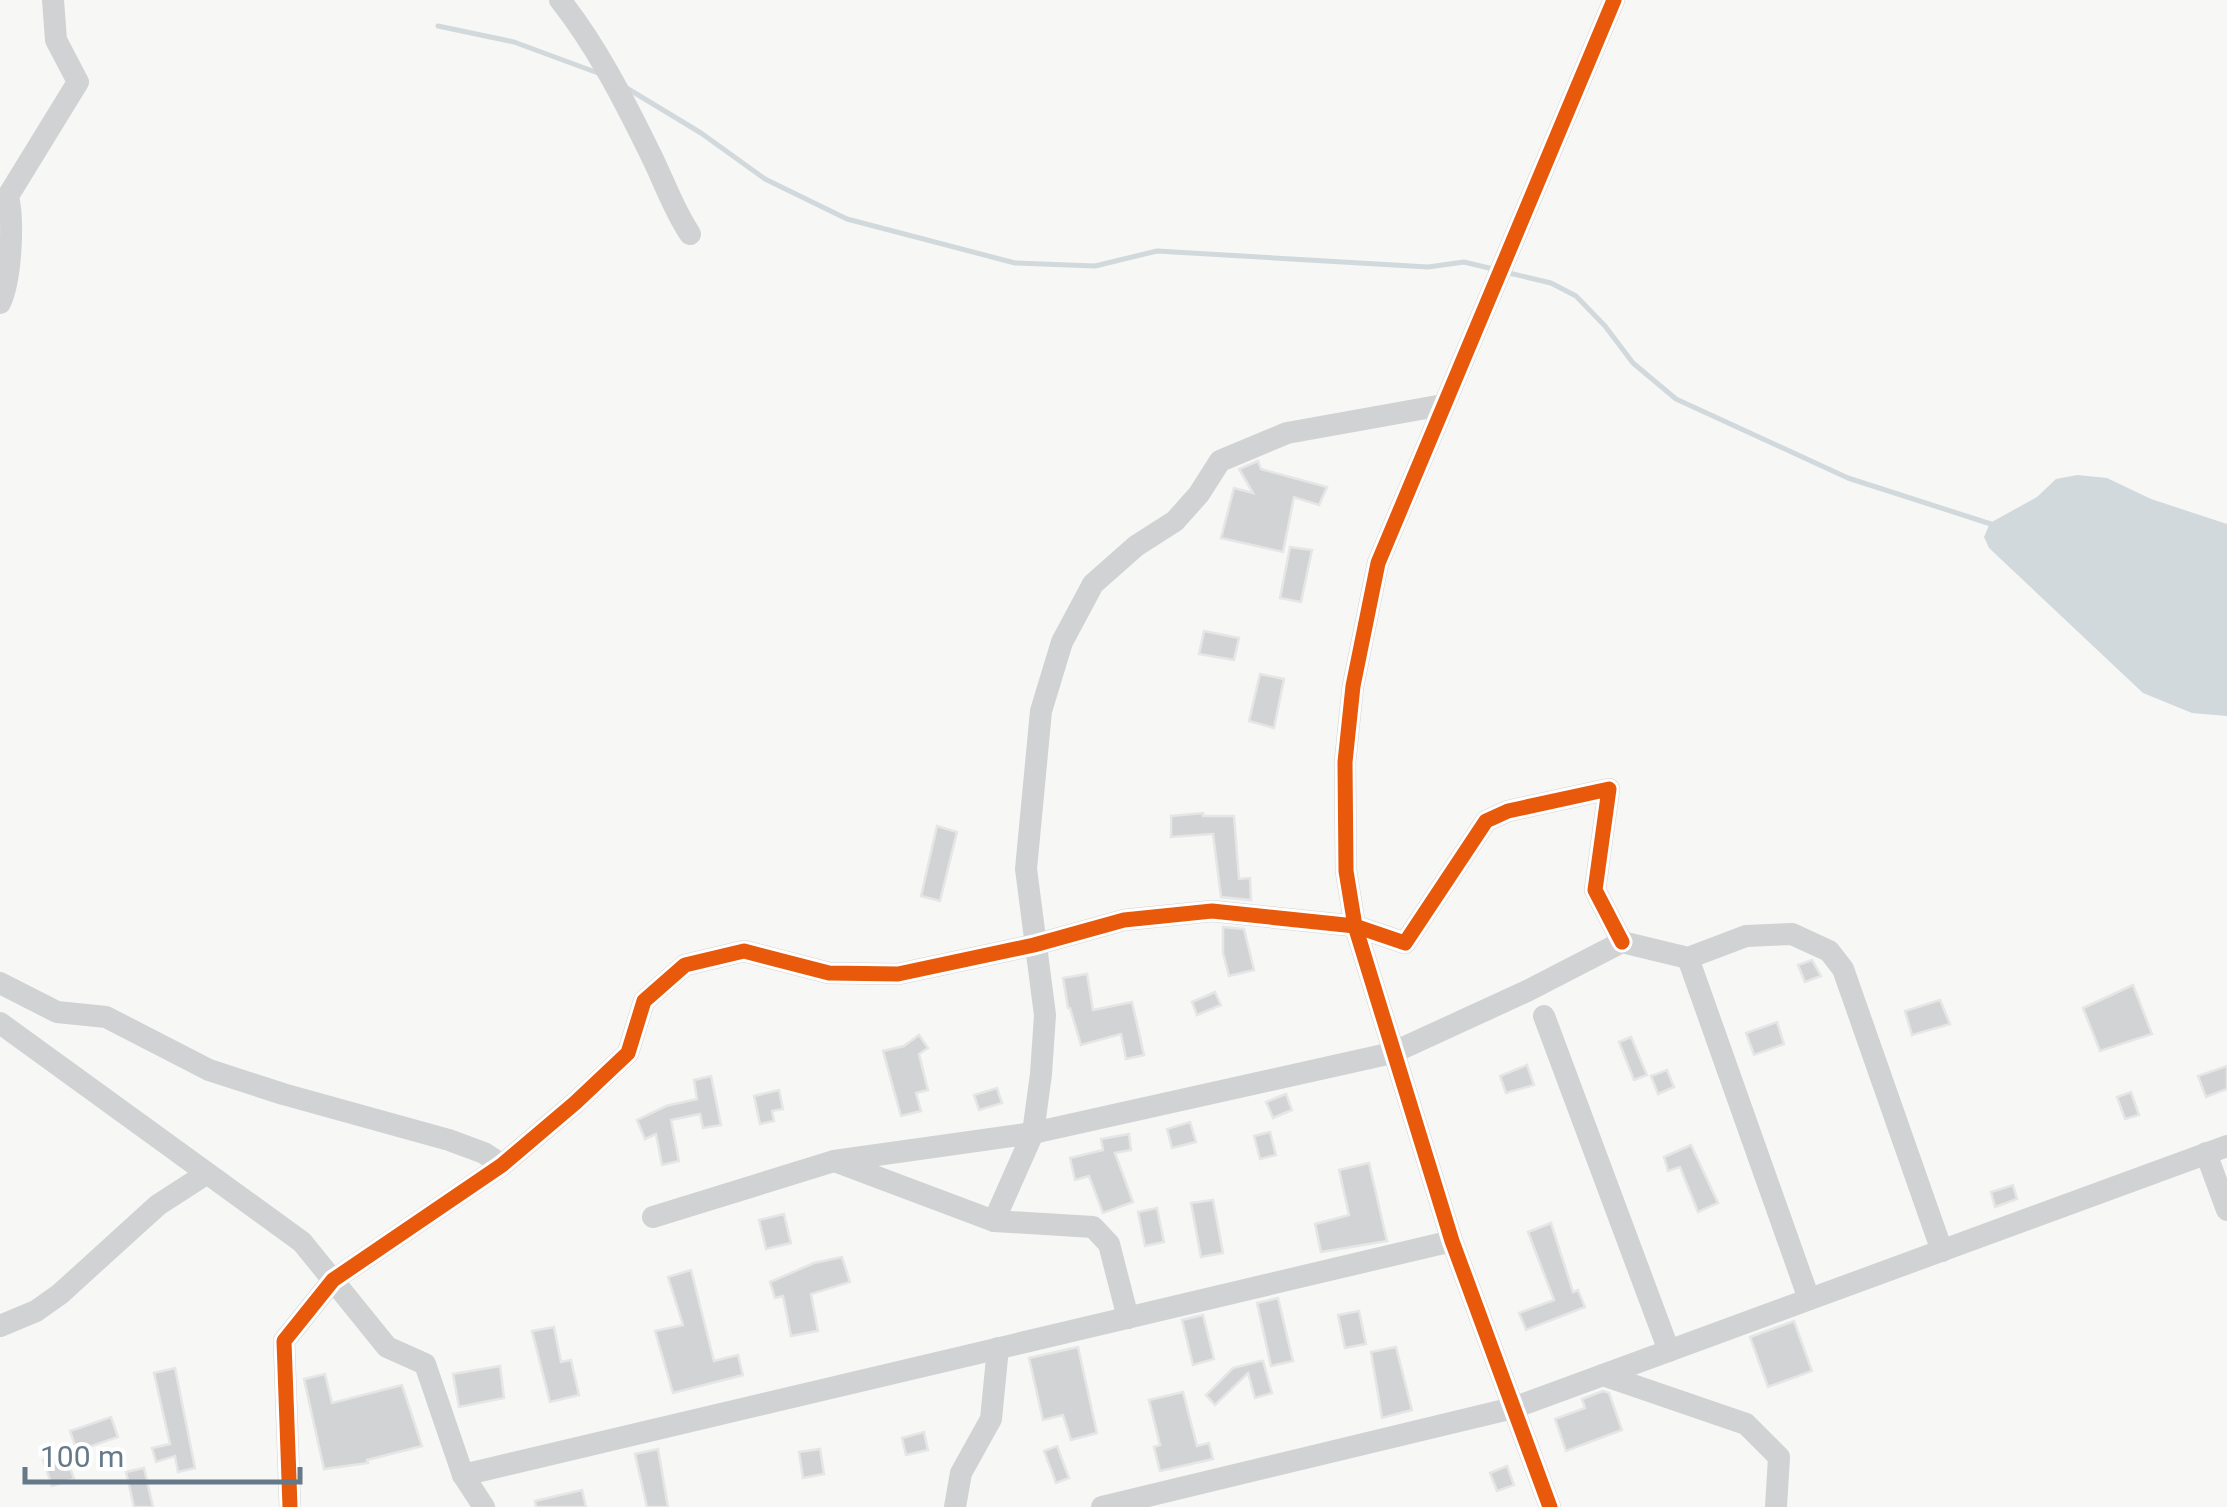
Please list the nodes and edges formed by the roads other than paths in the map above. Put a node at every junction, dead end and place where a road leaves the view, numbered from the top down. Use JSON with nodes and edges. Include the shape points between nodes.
{"nodes":[{"id":1,"x":53,"y":0,"type":"edge"},
{"id":2,"x":560,"y":0,"type":"edge"},
{"id":3,"x":1614,"y":0,"type":"edge"},
{"id":4,"x":690,"y":234,"type":"dead end"},
{"id":5,"x":0,"y":303,"type":"edge"},
{"id":6,"x":1443,"y":404,"type":"junction"},
{"id":7,"x":1355,"y":926,"type":"junction"},
{"id":8,"x":1622,"y":942,"type":"junction"},
{"id":9,"x":1034,"y":945,"type":"junction"},
{"id":10,"x":1688,"y":958,"type":"junction"},
{"id":11,"x":0,"y":983,"type":"edge"},
{"id":12,"x":1544,"y":1016,"type":"dead end"},
{"id":13,"x":0,"y":1023,"type":"edge"},
{"id":14,"x":1392,"y":1053,"type":"junction"},
{"id":15,"x":1033,"y":1133,"type":"junction"},
{"id":16,"x":2217,"y":1150,"type":"edge"},
{"id":17,"x":834,"y":1161,"type":"junction"},
{"id":18,"x":502,"y":1165,"type":"junction"},
{"id":19,"x":206,"y":1174,"type":"junction"},
{"id":20,"x":2227,"y":1210,"type":"edge"},
{"id":21,"x":653,"y":1217,"type":"dead end"},
{"id":22,"x":994,"y":1221,"type":"junction"},
{"id":23,"x":1452,"y":1241,"type":"junction"},
{"id":24,"x":1942,"y":1250,"type":"junction"},
{"id":25,"x":333,"y":1280,"type":"junction"},
{"id":26,"x":1810,"y":1299,"type":"junction"},
{"id":27,"x":1128,"y":1318,"type":"junction"},
{"id":28,"x":0,"y":1326,"type":"edge"},
{"id":29,"x":998,"y":1348,"type":"junction"},
{"id":30,"x":1669,"y":1351,"type":"junction"},
{"id":31,"x":1603,"y":1375,"type":"junction"},
{"id":32,"x":1512,"y":1408,"type":"junction"},
{"id":33,"x":464,"y":1475,"type":"junction"},
{"id":34,"x":290,"y":1507,"type":"edge"},
{"id":35,"x":484,"y":1507,"type":"edge"},
{"id":36,"x":955,"y":1507,"type":"edge"},
{"id":37,"x":1102,"y":1507,"type":"edge"},
{"id":38,"x":1550,"y":1507,"type":"edge"},
{"id":39,"x":1776,"y":1507,"type":"edge"}],
"edges":[{"from":1,"to":5,"type":"street","via":[[56,40],[78,82],[8,196],[8,287]]},
{"from":2,"to":4,"type":"street","via":[[632,116]]},
{"from":3,"to":6,"type":"street"},
{"from":6,"to":7,"type":"street","via":[[1378,563],[1353,686],[1343,818]]},
{"from":6,"to":9,"type":"street","via":[[1287,434],[1220,462],[1175,521],[1092,584],[1062,642],[1042,712],[1026,869]]},
{"from":7,"to":8,"type":"street","via":[[1405,943],[1486,821],[1508,810],[1609,789],[1595,890]]},
{"from":7,"to":9,"type":"street","via":[[1212,911],[1124,920]]},
{"from":7,"to":14,"type":"street"},
{"from":8,"to":10,"type":"street"},
{"from":8,"to":14,"type":"street"},
{"from":9,"to":15,"type":"street","via":[[1044,1015]]},
{"from":9,"to":18,"type":"street","via":[[898,974],[830,973],[744,951],[686,965],[644,1001],[628,1053]]},
{"from":10,"to":24,"type":"street","via":[[1746,936],[1792,934],[1829,951],[1843,970]]},
{"from":10,"to":26,"type":"street"},
{"from":11,"to":18,"type":"street","via":[[57,1012],[106,1017],[209,1070],[448,1140]]},
{"from":12,"to":30,"type":"street"},
{"from":13,"to":19,"type":"street"},
{"from":14,"to":15,"type":"street"},
{"from":14,"to":23,"type":"street"},
{"from":15,"to":17,"type":"street"},
{"from":15,"to":22,"type":"street"},
{"from":16,"to":20,"type":"street"},
{"from":16,"to":24,"type":"street"},
{"from":17,"to":21,"type":"street"},
{"from":17,"to":22,"type":"street"},
{"from":18,"to":25,"type":"street"},
{"from":19,"to":25,"type":"street","via":[[302,1242]]},
{"from":19,"to":28,"type":"street","via":[[158,1205],[60,1294]]},
{"from":22,"to":27,"type":"street","via":[[1093,1227],[1109,1244]]},
{"from":23,"to":27,"type":"street"},
{"from":23,"to":32,"type":"street"},
{"from":24,"to":26,"type":"street"},
{"from":25,"to":33,"type":"street","via":[[387,1346],[425,1364]]},
{"from":25,"to":34,"type":"street","via":[[284,1342]]},
{"from":26,"to":30,"type":"street"},
{"from":27,"to":29,"type":"street"},
{"from":29,"to":33,"type":"street"},
{"from":29,"to":36,"type":"street","via":[[991,1419],[962,1474]]},
{"from":30,"to":31,"type":"street"},
{"from":31,"to":32,"type":"street"},
{"from":31,"to":39,"type":"street","via":[[1746,1424],[1779,1457]]},
{"from":32,"to":37,"type":"street"},
{"from":32,"to":38,"type":"street"},
{"from":33,"to":35,"type":"street"}]}
